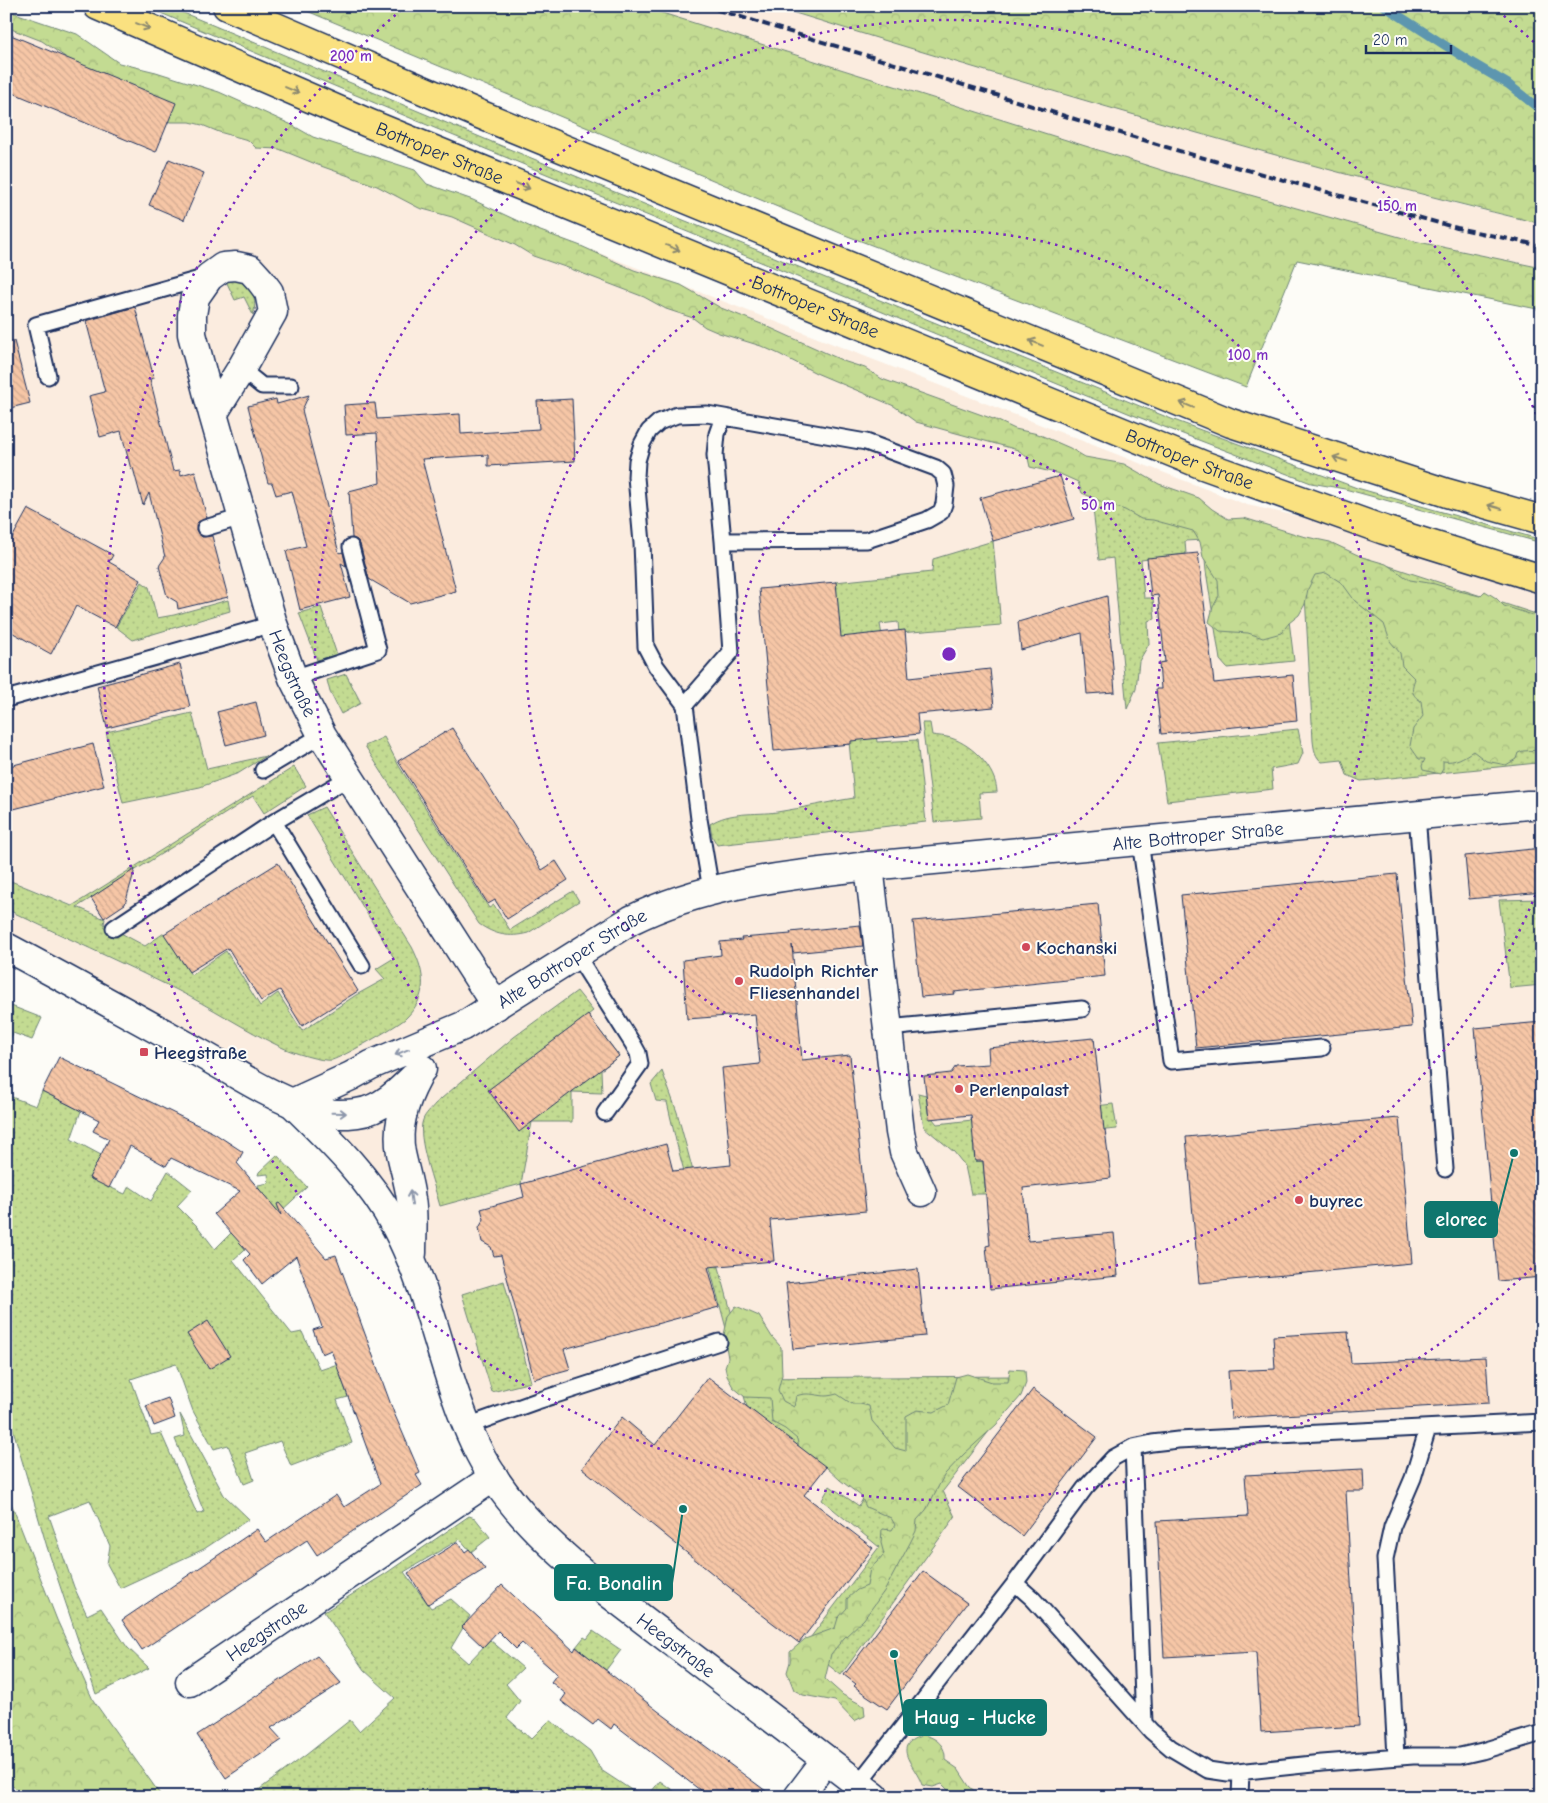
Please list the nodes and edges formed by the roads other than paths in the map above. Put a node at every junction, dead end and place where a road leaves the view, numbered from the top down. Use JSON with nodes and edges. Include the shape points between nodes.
{"nodes":[{"id":1,"x":98,"y":6,"type":"edge"},
{"id":2,"x":227,"y":6,"type":"edge"},
{"id":3,"x":209,"y":277,"type":"junction"},
{"id":4,"x":241,"y":369,"type":"junction"},
{"id":5,"x":48,"y":376,"type":"dead end"},
{"id":6,"x":291,"y":386,"type":"dead end"},
{"id":7,"x":213,"y":414,"type":"junction"},
{"id":8,"x":723,"y":417,"type":"junction"},
{"id":9,"x":242,"y":517,"type":"junction"},
{"id":10,"x":1542,"y":520,"type":"edge"},
{"id":11,"x":205,"y":528,"type":"dead end"},
{"id":12,"x":723,"y":541,"type":"junction"},
{"id":13,"x":351,"y":547,"type":"dead end"},
{"id":14,"x":1542,"y":579,"type":"edge"},
{"id":15,"x":272,"y":624,"type":"junction"},
{"id":16,"x":293,"y":678,"type":"junction"},
{"id":17,"x":6,"y":699,"type":"edge"},
{"id":18,"x":686,"y":705,"type":"junction"},
{"id":19,"x":322,"y":735,"type":"junction"},
{"id":20,"x":263,"y":770,"type":"dead end"},
{"id":21,"x":350,"y":777,"type":"junction"},
{"id":22,"x":1537,"y":803,"type":"edge"},
{"id":23,"x":1417,"y":815,"type":"junction"},
{"id":24,"x":274,"y":822,"type":"junction"},
{"id":25,"x":1140,"y":841,"type":"junction"},
{"id":26,"x":869,"y":866,"type":"junction"},
{"id":27,"x":711,"y":890,"type":"junction"},
{"id":28,"x":114,"y":928,"type":"dead end"},
{"id":29,"x":6,"y":947,"type":"edge"},
{"id":30,"x":576,"y":954,"type":"junction"},
{"id":31,"x":362,"y":966,"type":"dead end"},
{"id":32,"x":496,"y":1006,"type":"junction"},
{"id":33,"x":1082,"y":1009,"type":"dead end"},
{"id":34,"x":463,"y":1026,"type":"junction"},
{"id":35,"x":888,"y":1028,"type":"junction"},
{"id":36,"x":1322,"y":1048,"type":"dead end"},
{"id":37,"x":422,"y":1070,"type":"junction"},
{"id":38,"x":292,"y":1103,"type":"junction"},
{"id":39,"x":606,"y":1113,"type":"dead end"},
{"id":40,"x":1445,"y":1169,"type":"dead end"},
{"id":41,"x":922,"y":1192,"type":"dead end"},
{"id":42,"x":412,"y":1265,"type":"junction"},
{"id":43,"x":719,"y":1342,"type":"dead end"},
{"id":44,"x":1542,"y":1422,"type":"edge"},
{"id":45,"x":467,"y":1426,"type":"junction"},
{"id":46,"x":1428,"y":1428,"type":"junction"},
{"id":47,"x":1133,"y":1447,"type":"junction"},
{"id":48,"x":494,"y":1477,"type":"junction"},
{"id":49,"x":1015,"y":1583,"type":"junction"},
{"id":50,"x":190,"y":1682,"type":"dead end"},
{"id":51,"x":1144,"y":1723,"type":"junction"},
{"id":52,"x":1542,"y":1733,"type":"edge"},
{"id":53,"x":1396,"y":1757,"type":"junction"},
{"id":54,"x":826,"y":1760,"type":"junction"},
{"id":55,"x":1241,"y":1772,"type":"junction"},
{"id":56,"x":867,"y":1791,"type":"edge"},
{"id":57,"x":798,"y":1797,"type":"edge"},
{"id":58,"x":1240,"y":1797,"type":"edge"}],
"edges":[{"from":1,"to":14,"type":"main road","name":"Bottroper Straße","one_way":true,"via":[[368,123],[1203,465],[1384,530]]},
{"from":10,"to":2,"type":"main road","one_way":true,"via":[[1447,493],[1231,423],[479,114]]},
{"from":3,"to":4,"type":"street","name":"Heegstraße","via":[[223,267],[250,268],[269,292],[273,312]]},
{"from":3,"to":5,"type":"lane","via":[[36,325]]},
{"from":3,"to":7,"type":"street","name":"Heegstraße","via":[[195,297],[192,334]]},
{"from":4,"to":6,"type":"lane","via":[[262,386]]},
{"from":4,"to":7,"type":"street","name":"Heegstraße"},
{"from":7,"to":9,"type":"street","name":"Heegstraße"},
{"from":8,"to":12,"type":"lane","via":[[715,455]]},
{"from":8,"to":12,"type":"lane","via":[[866,442],[936,468],[943,474],[946,486],[941,512],[927,520],[867,540]]},
{"from":8,"to":18,"type":"lane","via":[[677,415],[658,422],[642,444],[637,461],[646,647],[656,666]]},
{"from":9,"to":11,"type":"lane"},
{"from":9,"to":15,"type":"street","name":"Heegstraße"},
{"from":12,"to":18,"type":"lane","via":[[731,652]]},
{"from":13,"to":16,"type":"lane","via":[[378,650]]},
{"from":15,"to":16,"type":"street","name":"Heegstraße"},
{"from":15,"to":17,"type":"lane"},
{"from":16,"to":19,"type":"street","name":"Heegstraße"},
{"from":18,"to":27,"type":"lane"},
{"from":19,"to":20,"type":"lane"},
{"from":19,"to":21,"type":"street","name":"Heegstraße"},
{"from":21,"to":24,"type":"lane"},
{"from":21,"to":32,"type":"street","name":"Heegstraße"},
{"from":22,"to":23,"type":"street","name":"Alte Bottroper Straße"},
{"from":23,"to":25,"type":"street","name":"Alte Bottroper Straße"},
{"from":23,"to":40,"type":"lane"},
{"from":24,"to":28,"type":"lane"},
{"from":24,"to":31,"type":"lane"},
{"from":25,"to":26,"type":"street","name":"Alte Bottroper Straße"},
{"from":25,"to":36,"type":"lane","via":[[1171,1061]]},
{"from":26,"to":27,"type":"street","name":"Alte Bottroper Straße"},
{"from":26,"to":35,"type":"street"},
{"from":27,"to":30,"type":"street","name":"Alte Bottroper Straße","via":[[660,906]]},
{"from":29,"to":38,"type":"street"},
{"from":30,"to":32,"type":"street","name":"Alte Bottroper Straße"},
{"from":30,"to":39,"type":"lane","via":[[638,1053],[640,1064]]},
{"from":32,"to":34,"type":"street","name":"Alte Bottroper Straße"},
{"from":33,"to":35,"type":"lane"},
{"from":34,"to":37,"type":"street","name":"Heegstraße"},
{"from":34,"to":38,"type":"street","name":"Alte Bottroper Straße","one_way":true},
{"from":35,"to":41,"type":"street","via":[[904,1152]]},
{"from":38,"to":37,"type":"street","one_way":true,"via":[[333,1114],[366,1112],[387,1100]]},
{"from":42,"to":37,"type":"street","name":"Heegstraße","one_way":true,"via":[[412,1200],[400,1136],[407,1101]]},
{"from":38,"to":42,"type":"street","name":"Heegstraße","via":[[329,1139],[374,1192],[397,1229]]},
{"from":42,"to":45,"type":"street","name":"Heegstraße"},
{"from":43,"to":45,"type":"lane"},
{"from":44,"to":46,"type":"lane"},
{"from":45,"to":48,"type":"street","name":"Heegstraße"},
{"from":46,"to":47,"type":"lane","via":[[1178,1440]]},
{"from":46,"to":53,"type":"lane","via":[[1413,1478],[1392,1527],[1385,1560]]},
{"from":47,"to":49,"type":"lane","via":[[1113,1458],[1085,1488]]},
{"from":47,"to":51,"type":"lane"},
{"from":48,"to":50,"type":"street","name":"Heegstraße"},
{"from":48,"to":54,"type":"street","name":"Heegstraße","via":[[533,1527],[578,1570]]},
{"from":49,"to":51,"type":"lane"},
{"from":49,"to":56,"type":"lane"},
{"from":51,"to":55,"type":"lane","via":[[1171,1748],[1208,1770]]},
{"from":52,"to":53,"type":"lane","via":[[1460,1756]]},
{"from":53,"to":55,"type":"lane"},
{"from":54,"to":56,"type":"street","name":"Heegstraße"},
{"from":54,"to":57,"type":"street"},
{"from":55,"to":58,"type":"lane"}]}
